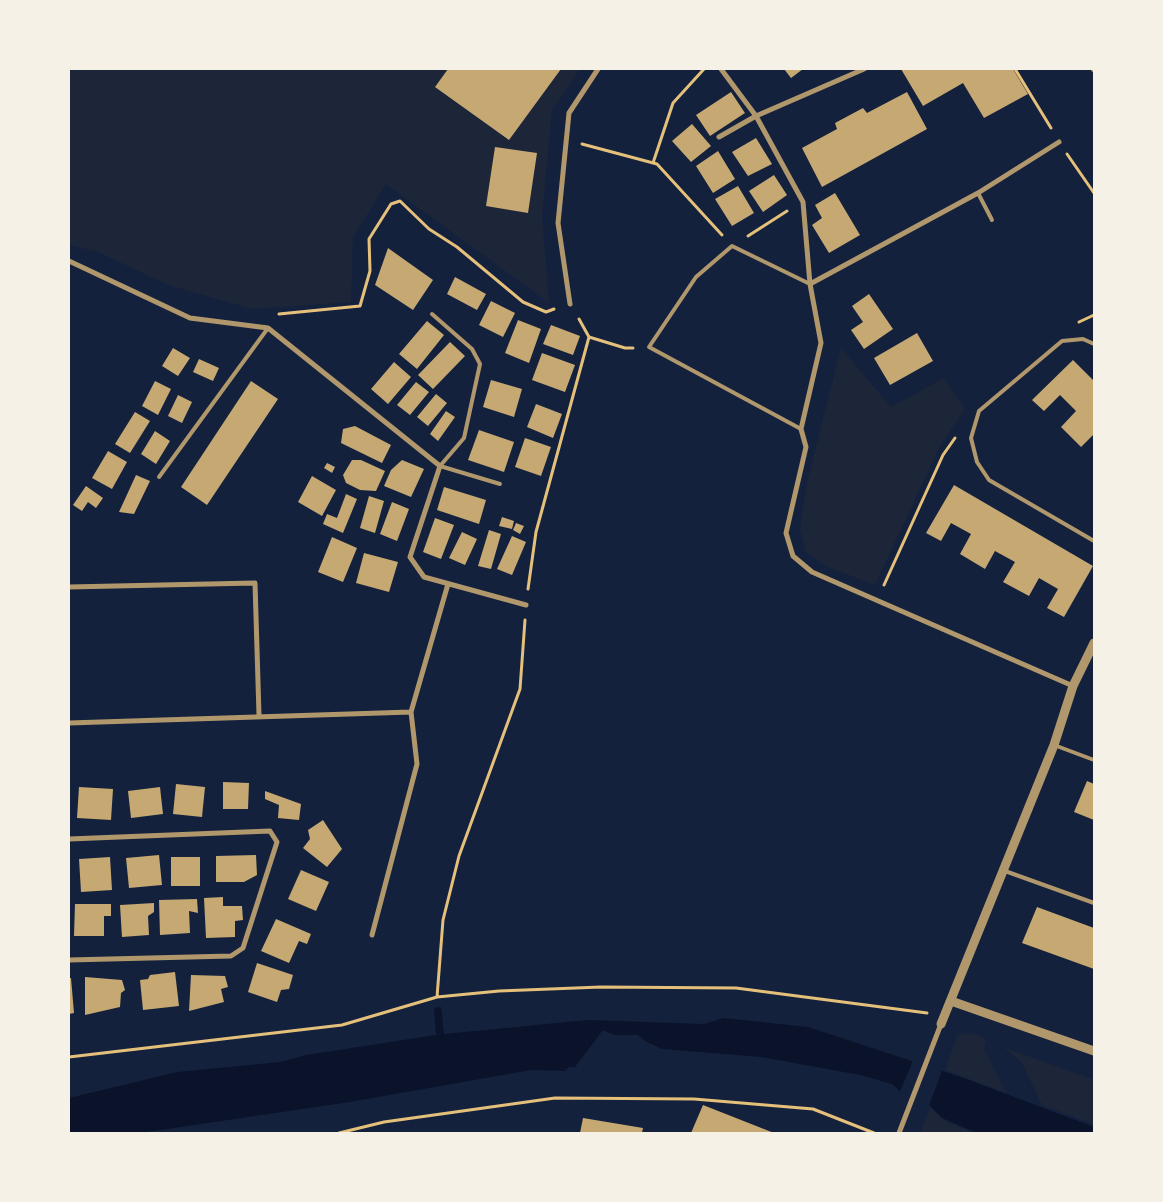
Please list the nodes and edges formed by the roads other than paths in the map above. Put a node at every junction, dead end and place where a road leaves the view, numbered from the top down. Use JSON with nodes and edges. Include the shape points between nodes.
{"nodes":[{"id":1,"x":598,"y":69,"type":"edge"},
{"id":2,"x":721,"y":69,"type":"edge"},
{"id":3,"x":864,"y":69,"type":"edge"},
{"id":4,"x":756,"y":116,"type":"junction"},
{"id":5,"x":719,"y":137,"type":"dead end"},
{"id":6,"x":1059,"y":142,"type":"dead end"},
{"id":7,"x":978,"y":194,"type":"junction"},
{"id":8,"x":992,"y":220,"type":"dead end"},
{"id":9,"x":69,"y":261,"type":"edge"},
{"id":10,"x":810,"y":284,"type":"junction"},
{"id":11,"x":570,"y":304,"type":"road end"},
{"id":12,"x":432,"y":314,"type":"dead end"},
{"id":13,"x":268,"y":328,"type":"junction"},
{"id":14,"x":1094,"y":344,"type":"edge"},
{"id":15,"x":801,"y":429,"type":"junction"},
{"id":16,"x":440,"y":466,"type":"junction"},
{"id":17,"x":159,"y":477,"type":"dead end"},
{"id":18,"x":500,"y":484,"type":"dead end"},
{"id":19,"x":1094,"y":541,"type":"edge"},
{"id":20,"x":448,"y":584,"type":"junction"},
{"id":21,"x":69,"y":587,"type":"edge"},
{"id":22,"x":526,"y":605,"type":"road end"},
{"id":23,"x":1094,"y":643,"type":"edge"},
{"id":24,"x":1073,"y":686,"type":"junction"},
{"id":25,"x":411,"y":712,"type":"junction"},
{"id":26,"x":259,"y":715,"type":"junction"},
{"id":27,"x":69,"y":723,"type":"edge"},
{"id":28,"x":1054,"y":745,"type":"junction"},
{"id":29,"x":1094,"y":760,"type":"edge"},
{"id":30,"x":69,"y":839,"type":"edge"},
{"id":31,"x":1005,"y":871,"type":"junction"},
{"id":32,"x":1094,"y":903,"type":"edge"},
{"id":33,"x":372,"y":935,"type":"dead end"},
{"id":34,"x":69,"y":960,"type":"edge"},
{"id":35,"x":951,"y":1001,"type":"junction"},
{"id":36,"x":943,"y":1020,"type":"joint"},
{"id":37,"x":1094,"y":1051,"type":"edge"},
{"id":38,"x":899,"y":1133,"type":"edge"}],
"edges":[{"from":1,"to":11,"type":"street","via":[[569,113],[558,223]]},
{"from":2,"to":4,"type":"street"},
{"from":3,"to":4,"type":"street"},
{"from":4,"to":5,"type":"street"},
{"from":4,"to":10,"type":"street","via":[[802,202]]},
{"from":6,"to":7,"type":"street"},
{"from":7,"to":8,"type":"lane"},
{"from":7,"to":10,"type":"street"},
{"from":9,"to":13,"type":"street","via":[[190,318]]},
{"from":10,"to":15,"type":"street","via":[[821,343]]},
{"from":10,"to":15,"type":"lane","via":[[732,246],[696,277],[649,347]]},
{"from":12,"to":16,"type":"lane","via":[[472,349],[480,364],[464,438]]},
{"from":13,"to":16,"type":"street"},
{"from":13,"to":17,"type":"lane"},
{"from":14,"to":19,"type":"lane","via":[[1084,338],[1062,341],[979,411],[971,438],[977,462],[989,480]]},
{"from":15,"to":24,"type":"street","via":[[806,447],[786,533],[793,556],[812,572]]},
{"from":16,"to":18,"type":"lane"},
{"from":16,"to":20,"type":"street","via":[[410,556],[424,577]]},
{"from":20,"to":22,"type":"street"},
{"from":20,"to":25,"type":"street"},
{"from":21,"to":26,"type":"street","via":[[255,583]]},
{"from":23,"to":24,"type":"street"},
{"from":24,"to":28,"type":"street"},
{"from":25,"to":26,"type":"street"},
{"from":25,"to":33,"type":"street","via":[[417,764]]},
{"from":26,"to":27,"type":"street"},
{"from":28,"to":29,"type":"lane"},
{"from":28,"to":31,"type":"street"},
{"from":30,"to":34,"type":"street","via":[[270,831],[277,842],[243,948],[232,956]]},
{"from":31,"to":32,"type":"lane"},
{"from":31,"to":35,"type":"street"},
{"from":35,"to":36,"type":"street"},
{"from":35,"to":37,"type":"street"},
{"from":36,"to":38,"type":"street"}]}
